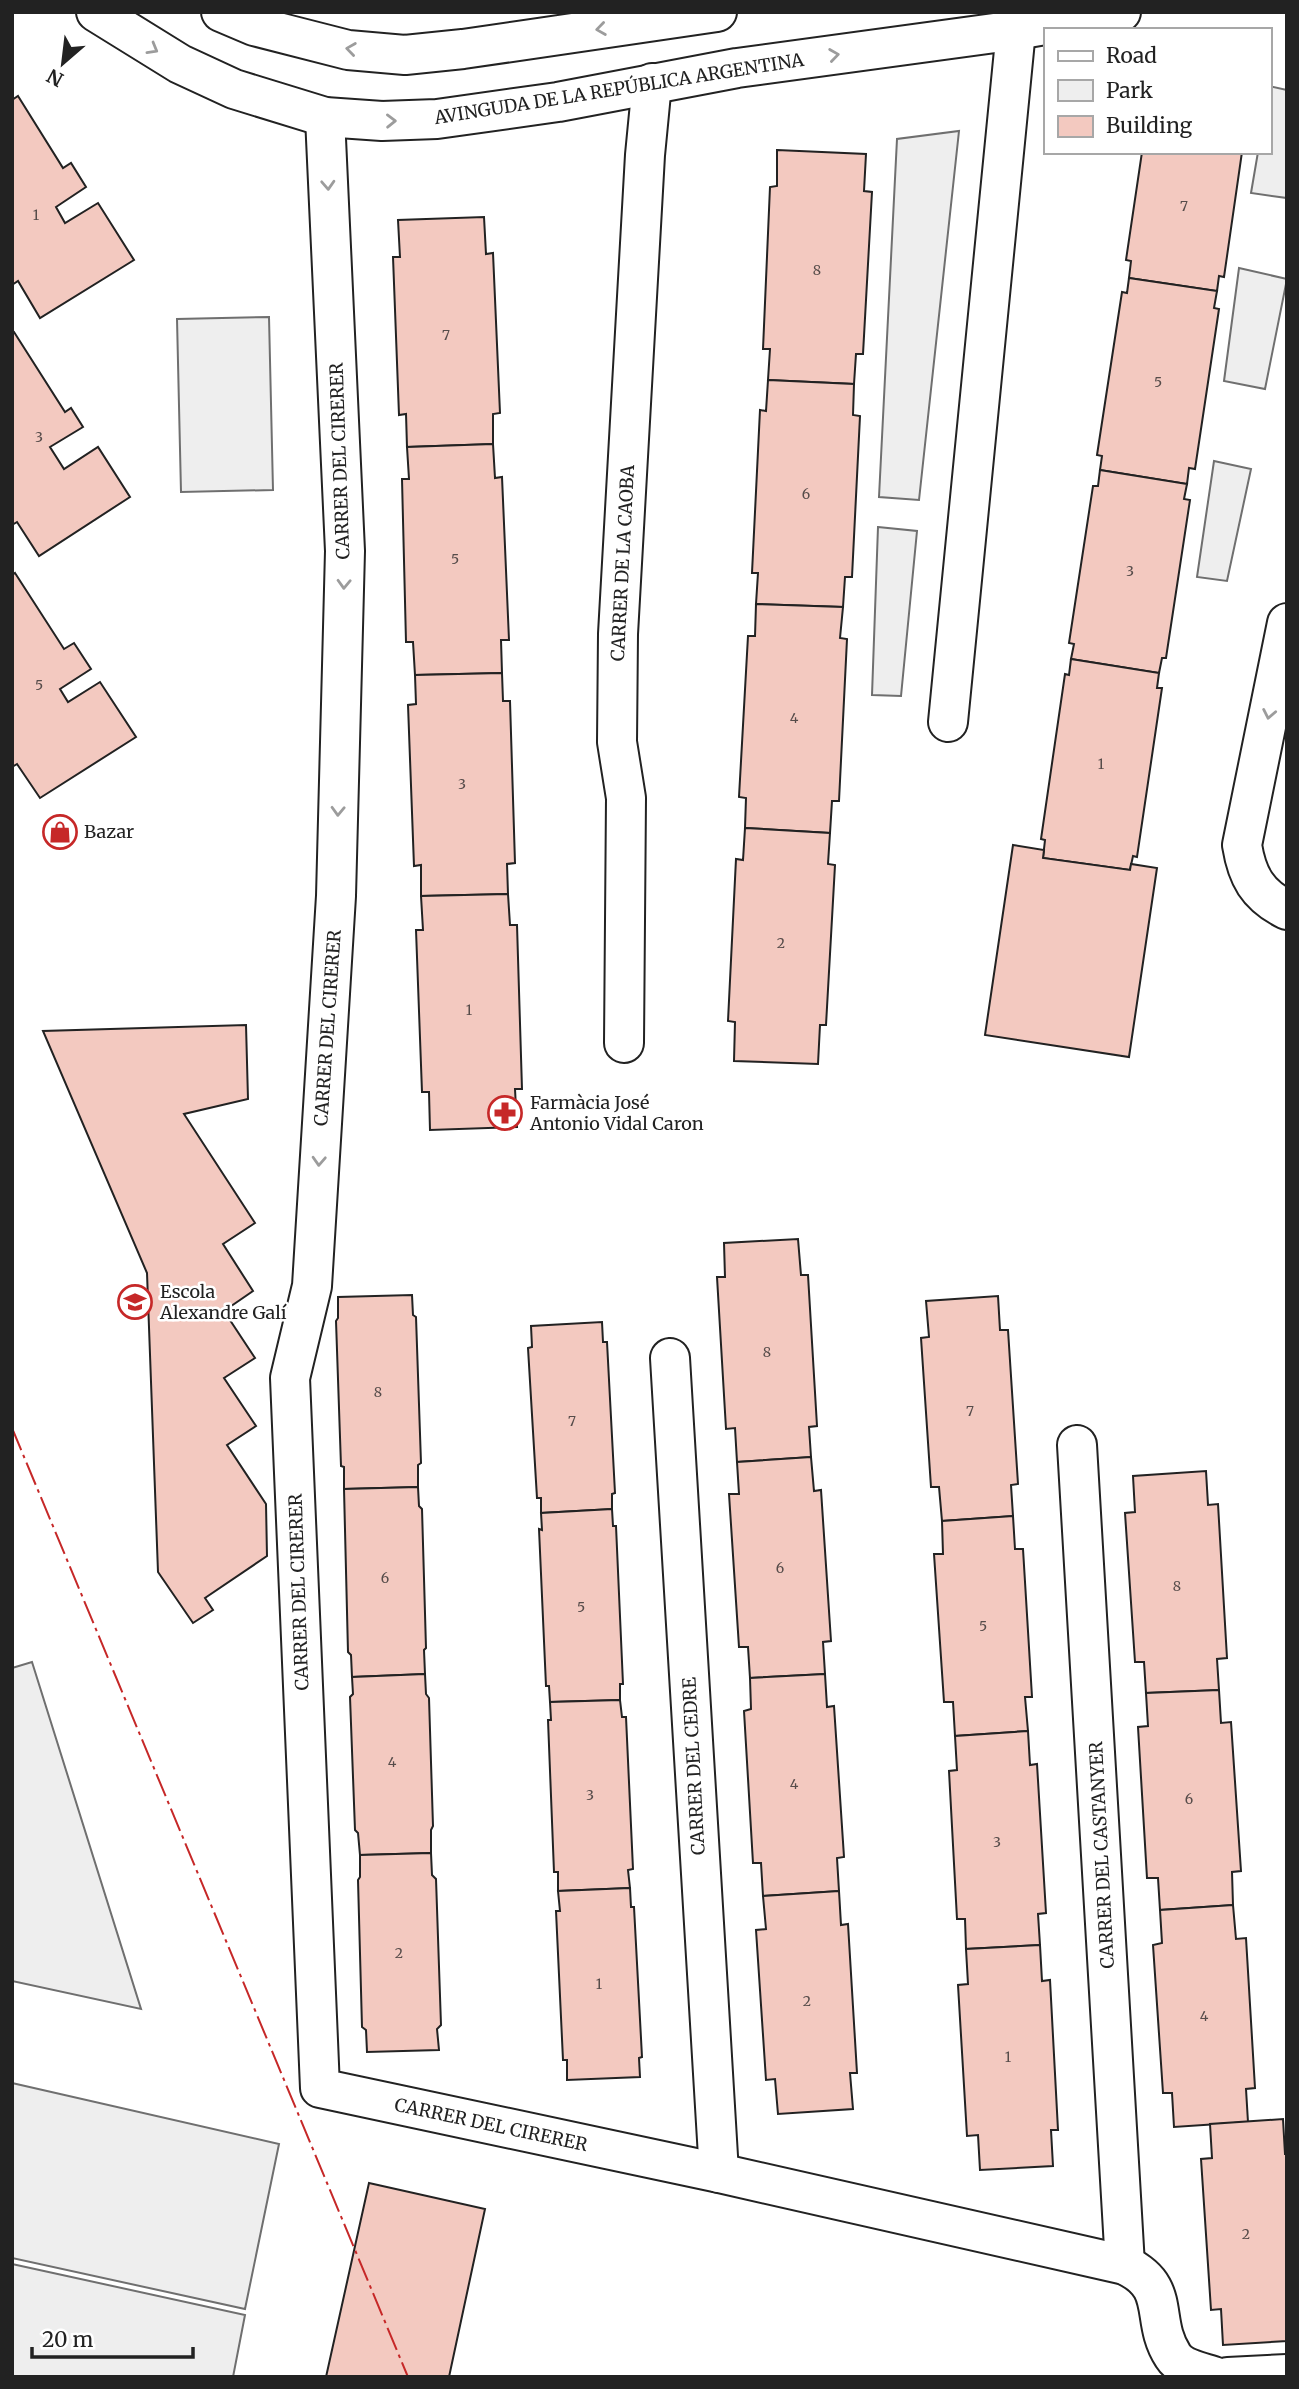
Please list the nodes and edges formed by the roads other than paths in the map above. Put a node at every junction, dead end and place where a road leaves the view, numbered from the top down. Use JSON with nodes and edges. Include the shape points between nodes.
{"nodes":[{"id":1,"x":96,"y":12,"type":"edge"},
{"id":2,"x":221,"y":12,"type":"edge"},
{"id":3,"x":717,"y":12,"type":"edge"},
{"id":4,"x":1121,"y":12,"type":"edge"},
{"id":5,"x":1016,"y":30,"type":"junction"},
{"id":6,"x":652,"y":83,"type":"junction"},
{"id":7,"x":325,"y":117,"type":"junction"},
{"id":8,"x":1287,"y":623,"type":"edge"},
{"id":9,"x":948,"y":722,"type":"dead end"},
{"id":10,"x":1287,"y":910,"type":"edge"},
{"id":11,"x":624,"y":1043,"type":"dead end"},
{"id":12,"x":670,"y":1358,"type":"dead end"},
{"id":13,"x":1077,"y":1445,"type":"dead end"},
{"id":14,"x":719,"y":2173,"type":"junction"},
{"id":15,"x":1125,"y":2265,"type":"junction"},
{"id":16,"x":1287,"y":2374,"type":"edge"},
{"id":17,"x":1216,"y":2377,"type":"edge"},
{"id":18,"x":1227,"y":2377,"type":"edge"}],
"edges":[{"from":1,"to":7,"type":"street","name":"AVINGUDA DE LA REPÚBLICA ARGENTINA","one_way":true,"via":[[180,64],[224,84]]},
{"from":3,"to":2,"type":"street","one_way":true,"via":[[405,55],[348,50],[254,26]]},
{"from":4,"to":5,"type":"street","name":"AVINGUDA DE LA REPÚBLICA ARGENTINA"},
{"from":6,"to":5,"type":"street","name":"AVINGUDA DE LA REPÚBLICA ARGENTINA","one_way":true},
{"from":5,"to":9,"type":"street"},
{"from":7,"to":6,"type":"street","name":"AVINGUDA DE LA REPÚBLICA ARGENTINA","one_way":true,"via":[[437,120]]},
{"from":6,"to":11,"type":"street","name":"CARRER DE LA CAOBA","via":[[618,634],[617,742],[626,798]]},
{"from":7,"to":14,"type":"street","name":"CARRER DEL CIRERER","one_way":true,"via":[[345,551],[336,896],[312,1286],[290,1377],[320,2088]]},
{"from":8,"to":10,"type":"street","one_way":true,"via":[[1242,845],[1254,884]]},
{"from":12,"to":14,"type":"street","name":"CARRER DEL CEDRE"},
{"from":13,"to":15,"type":"street","name":"CARRER DEL CASTANYER"},
{"from":14,"to":15,"type":"street","name":"CARRER DEL CIRERER"},
{"from":15,"to":17,"type":"street","name":"CARRER DEL CIRERER","via":[[1142,2273],[1154,2289],[1173,2357]]},
{"from":16,"to":18,"type":"street"}]}
